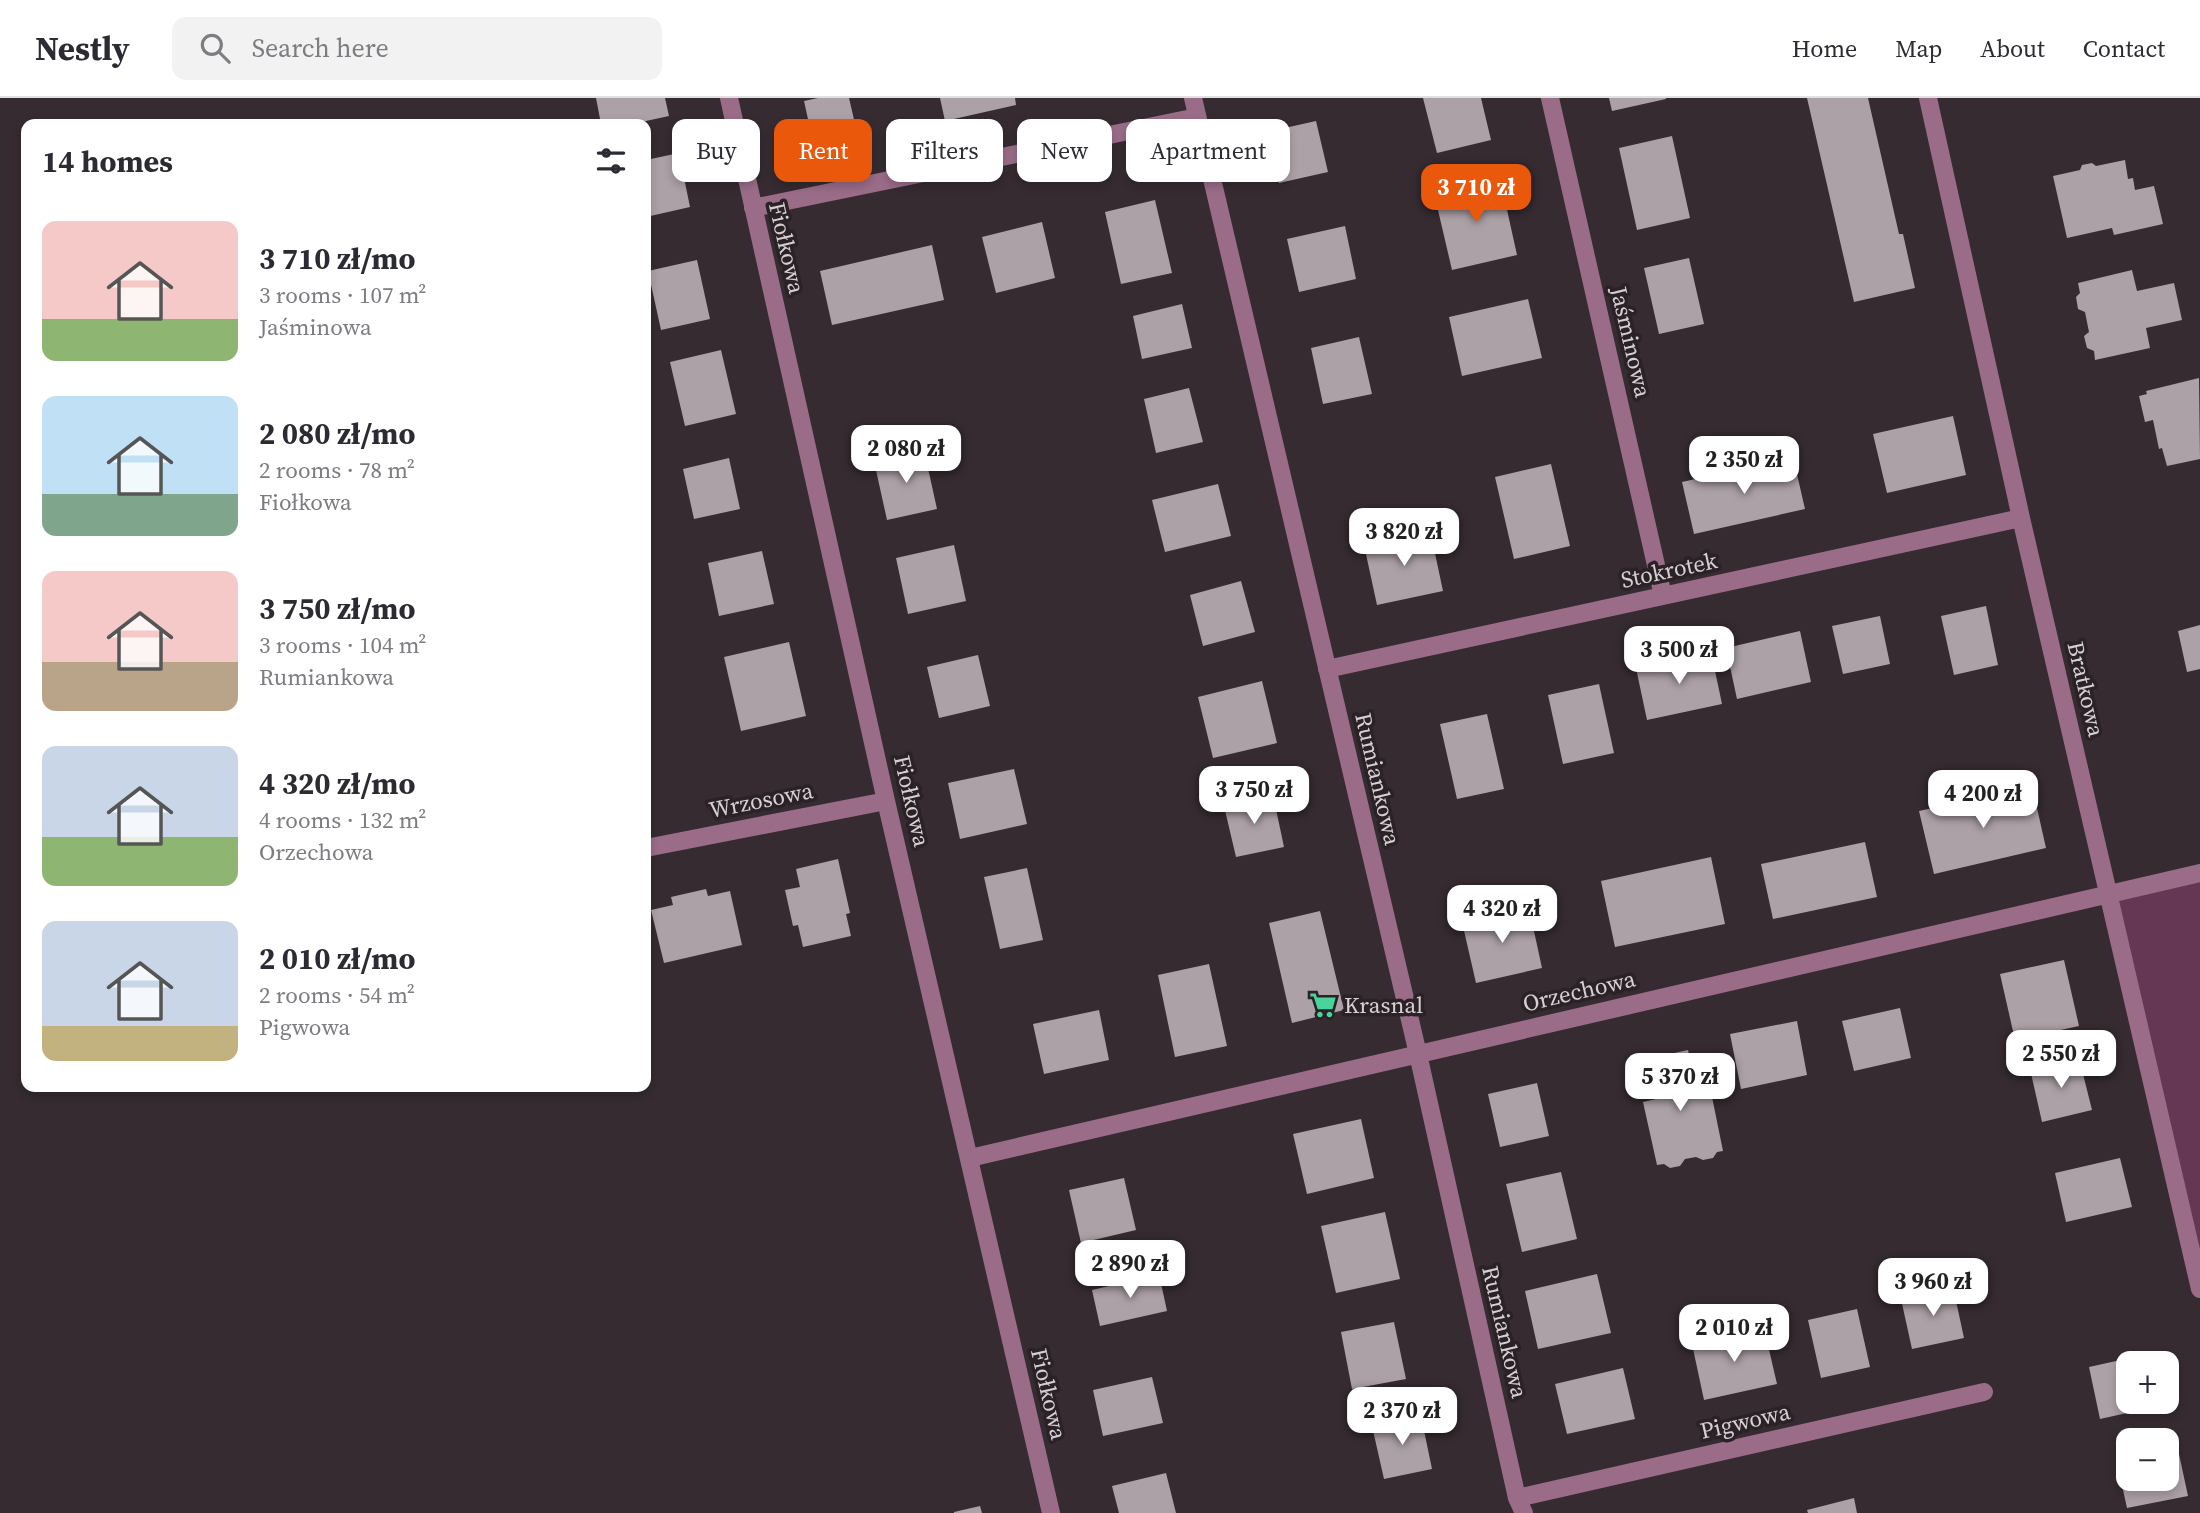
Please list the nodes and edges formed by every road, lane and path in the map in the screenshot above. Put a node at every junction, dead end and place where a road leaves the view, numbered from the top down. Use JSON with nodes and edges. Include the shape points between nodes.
{"nodes":[{"id":1,"x":729,"y":98,"type":"edge"},
{"id":2,"x":1193,"y":98,"type":"edge"},
{"id":3,"x":1550,"y":98,"type":"edge"},
{"id":4,"x":1928,"y":98,"type":"edge"},
{"id":5,"x":1197,"y":117,"type":"junction"},
{"id":6,"x":753,"y":208,"type":"junction"},
{"id":7,"x":2021,"y":518,"type":"junction"},
{"id":8,"x":1664,"y":596,"type":"junction"},
{"id":9,"x":1327,"y":669,"type":"junction"},
{"id":10,"x":886,"y":801,"type":"junction"},
{"id":11,"x":651,"y":847,"type":"edge"},
{"id":12,"x":2200,"y":873,"type":"edge"},
{"id":13,"x":2108,"y":893,"type":"junction"},
{"id":14,"x":1418,"y":1054,"type":"junction"},
{"id":15,"x":970,"y":1157,"type":"junction"},
{"id":16,"x":2200,"y":1289,"type":"edge"},
{"id":17,"x":1984,"y":1392,"type":"dead end"},
{"id":18,"x":1521,"y":1506,"type":"edge"},
{"id":19,"x":1051,"y":1513,"type":"edge"}],
"edges":[{"from":1,"to":6,"type":"street","name":"Fiołkowa"},
{"from":2,"to":5,"type":"street","name":"Rumiankowa"},
{"from":3,"to":8,"type":"street","name":"Jaśminowa"},
{"from":4,"to":7,"type":"street","name":"Bratkowa"},
{"from":5,"to":6,"type":"street"},
{"from":5,"to":9,"type":"street","name":"Rumiankowa"},
{"from":6,"to":10,"type":"street","name":"Fiołkowa"},
{"from":7,"to":8,"type":"street","name":"Stokrotek"},
{"from":7,"to":13,"type":"street","name":"Bratkowa"},
{"from":8,"to":9,"type":"street","name":"Stokrotek"},
{"from":9,"to":14,"type":"street","name":"Rumiankowa"},
{"from":10,"to":11,"type":"street","name":"Wrzosowa"},
{"from":10,"to":15,"type":"street","name":"Fiołkowa"},
{"from":12,"to":13,"type":"street","name":"Orzechowa"},
{"from":13,"to":14,"type":"street","name":"Orzechowa"},
{"from":13,"to":16,"type":"street","name":"Bratkowa"},
{"from":14,"to":15,"type":"street","name":"Orzechowa"},
{"from":14,"to":18,"type":"street","name":"Rumiankowa"},
{"from":15,"to":19,"type":"street","name":"Fiołkowa"},
{"from":17,"to":18,"type":"street","name":"Pigwowa"}]}
